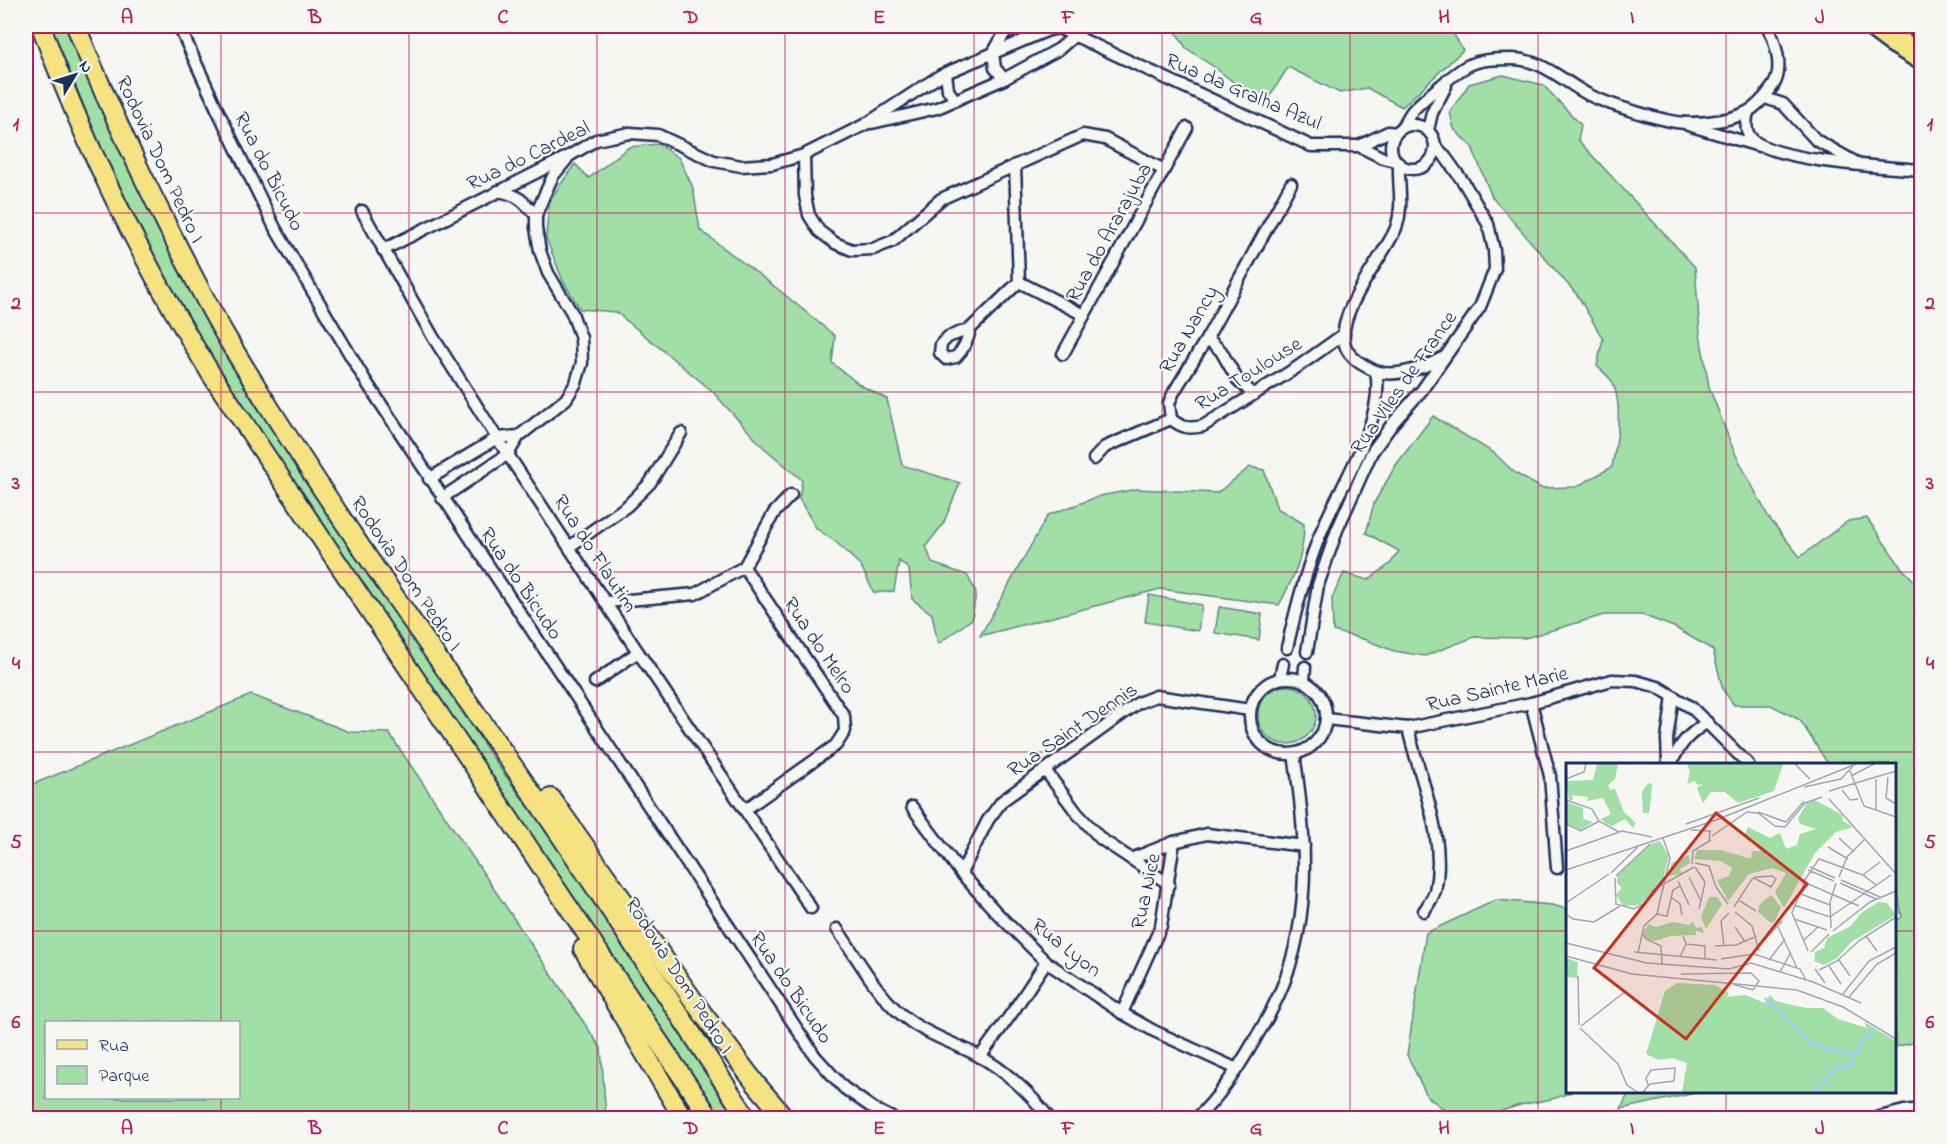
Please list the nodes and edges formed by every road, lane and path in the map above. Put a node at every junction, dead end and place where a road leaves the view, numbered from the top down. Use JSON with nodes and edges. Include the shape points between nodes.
{"nodes":[{"id":1,"x":41,"y":26,"type":"edge"},
{"id":2,"x":76,"y":26,"type":"edge"},
{"id":3,"x":180,"y":26,"type":"edge"},
{"id":4,"x":1007,"y":26,"type":"edge"},
{"id":5,"x":1059,"y":26,"type":"edge"},
{"id":6,"x":1086,"y":26,"type":"edge"},
{"id":7,"x":1767,"y":26,"type":"edge"},
{"id":8,"x":1868,"y":26,"type":"edge"},
{"id":9,"x":1895,"y":26,"type":"edge"},
{"id":10,"x":1073,"y":36,"type":"junction"},
{"id":11,"x":993,"y":53,"type":"junction"},
{"id":12,"x":1922,"y":61,"type":"edge"},
{"id":13,"x":946,"y":73,"type":"junction"},
{"id":14,"x":1004,"y":79,"type":"junction"},
{"id":15,"x":1448,"y":81,"type":"junction"},
{"id":16,"x":1765,"y":98,"type":"junction"},
{"id":17,"x":955,"y":100,"type":"junction"},
{"id":18,"x":1748,"y":112,"type":"junction"},
{"id":19,"x":1679,"y":122,"type":"junction"},
{"id":20,"x":866,"y":124,"type":"junction"},
{"id":21,"x":1187,"y":128,"type":"dead end"},
{"id":22,"x":1428,"y":130,"type":"junction"},
{"id":23,"x":1399,"y":131,"type":"junction"},
{"id":24,"x":1359,"y":147,"type":"junction"},
{"id":25,"x":1436,"y":147,"type":"junction"},
{"id":26,"x":1767,"y":148,"type":"junction"},
{"id":27,"x":804,"y":155,"type":"junction"},
{"id":28,"x":569,"y":156,"type":"junction"},
{"id":29,"x":1397,"y":163,"type":"junction"},
{"id":30,"x":1015,"y":165,"type":"junction"},
{"id":31,"x":1862,"y":166,"type":"junction"},
{"id":32,"x":1164,"y":170,"type":"junction"},
{"id":33,"x":1922,"y":170,"type":"edge"},
{"id":34,"x":1291,"y":184,"type":"dead end"},
{"id":35,"x":498,"y":191,"type":"junction"},
{"id":36,"x":362,"y":212,"type":"dead end"},
{"id":37,"x":536,"y":216,"type":"junction"},
{"id":38,"x":383,"y":250,"type":"junction"},
{"id":39,"x":1019,"y":282,"type":"junction"},
{"id":40,"x":1084,"y":315,"type":"junction"},
{"id":41,"x":970,"y":329,"type":"dead end"},
{"id":42,"x":1344,"y":334,"type":"junction"},
{"id":43,"x":1208,"y":338,"type":"junction"},
{"id":44,"x":1063,"y":354,"type":"dead end"},
{"id":45,"x":1446,"y":355,"type":"junction"},
{"id":46,"x":1376,"y":372,"type":"junction"},
{"id":47,"x":1253,"y":394,"type":"junction"},
{"id":48,"x":1171,"y":419,"type":"junction"},
{"id":49,"x":681,"y":433,"type":"dead end"},
{"id":50,"x":519,"y":436,"type":"junction"},
{"id":51,"x":497,"y":438,"type":"junction"},
{"id":52,"x":508,"y":454,"type":"junction"},
{"id":53,"x":1094,"y":459,"type":"dead end"},
{"id":54,"x":429,"y":478,"type":"junction"},
{"id":55,"x":791,"y":495,"type":"dead end"},
{"id":56,"x":442,"y":498,"type":"junction"},
{"id":57,"x":569,"y":547,"type":"junction"},
{"id":58,"x":744,"y":567,"type":"junction"},
{"id":59,"x":606,"y":602,"type":"junction"},
{"id":60,"x":1287,"y":648,"type":"dead end"},
{"id":61,"x":638,"y":652,"type":"junction"},
{"id":62,"x":1307,"y":652,"type":"dead end"},
{"id":63,"x":1283,"y":664,"type":"dead end"},
{"id":64,"x":1305,"y":667,"type":"dead end"},
{"id":65,"x":1280,"y":678,"type":"junction"},
{"id":66,"x":1304,"y":681,"type":"junction"},
{"id":67,"x":595,"y":682,"type":"dead end"},
{"id":68,"x":456,"y":685,"type":"junction"},
{"id":69,"x":1673,"y":696,"type":"junction"},
{"id":70,"x":1531,"y":703,"type":"junction"},
{"id":71,"x":1250,"y":710,"type":"junction"},
{"id":72,"x":1326,"y":719,"type":"junction"},
{"id":73,"x":1707,"y":722,"type":"junction"},
{"id":74,"x":1408,"y":728,"type":"junction"},
{"id":75,"x":1294,"y":754,"type":"junction"},
{"id":76,"x":1669,"y":763,"type":"edge"},
{"id":77,"x":1670,"y":763,"type":"edge"},
{"id":78,"x":1746,"y":763,"type":"edge"},
{"id":79,"x":1045,"y":770,"type":"junction"},
{"id":80,"x":487,"y":787,"type":"junction"},
{"id":81,"x":912,"y":807,"type":"dead end"},
{"id":82,"x":746,"y":809,"type":"junction"},
{"id":83,"x":1174,"y":842,"type":"junction"},
{"id":84,"x":1305,"y":846,"type":"junction"},
{"id":85,"x":1131,"y":859,"type":"junction"},
{"id":86,"x":1557,"y":868,"type":"dead end"},
{"id":87,"x":961,"y":873,"type":"junction"},
{"id":88,"x":1169,"y":884,"type":"junction"},
{"id":89,"x":811,"y":908,"type":"dead end"},
{"id":90,"x":1424,"y":911,"type":"dead end"},
{"id":91,"x":837,"y":929,"type":"dead end"},
{"id":92,"x":1046,"y":962,"type":"junction"},
{"id":93,"x":1122,"y":1013,"type":"junction"},
{"id":94,"x":980,"y":1057,"type":"junction"},
{"id":95,"x":1237,"y":1069,"type":"junction"},
{"id":96,"x":1922,"y":1109,"type":"edge"},
{"id":97,"x":683,"y":1119,"type":"edge"},
{"id":98,"x":710,"y":1119,"type":"edge"},
{"id":99,"x":747,"y":1119,"type":"edge"},
{"id":100,"x":785,"y":1119,"type":"edge"},
{"id":101,"x":892,"y":1119,"type":"edge"},
{"id":102,"x":1049,"y":1119,"type":"edge"},
{"id":103,"x":1197,"y":1119,"type":"edge"},
{"id":104,"x":1876,"y":1119,"type":"edge"}],
"edges":[{"from":1,"to":80,"type":"highway","via":[[117,205],[183,328],[290,495]]},
{"from":2,"to":68,"type":"highway","name":"Rodovia Dom Pedro I","via":[[129,148],[231,345],[320,485]]},
{"from":3,"to":54,"type":"street","name":"Rua do Bicudo","via":[[275,228],[365,380]]},
{"from":4,"to":11,"type":"street"},
{"from":5,"to":10,"type":"street","name":"Rua da Gralha Azul"},
{"from":5,"to":11,"type":"street"},
{"from":6,"to":10,"type":"street"},
{"from":7,"to":16,"type":"street","via":[[1774,37],[1778,68],[1776,81]]},
{"from":8,"to":12,"type":"main road"},
{"from":9,"to":12,"type":"main road","via":[[1902,41]]},
{"from":10,"to":14,"type":"street","via":[[1059,49]]},
{"from":10,"to":24,"type":"street","name":"Rua da Gralha Azul","via":[[1311,146]]},
{"from":11,"to":13,"type":"street"},
{"from":11,"to":14,"type":"street","via":[[995,68]]},
{"from":13,"to":17,"type":"street","via":[[948,90]]},
{"from":13,"to":20,"type":"street"},
{"from":14,"to":17,"type":"street"},
{"from":15,"to":19,"type":"street","via":[[1468,66],[1486,60],[1515,59],[1542,66],[1617,106]]},
{"from":15,"to":22,"type":"street"},
{"from":15,"to":23,"type":"street","via":[[1413,110]]},
{"from":16,"to":18,"type":"street"},
{"from":16,"to":31,"type":"street","via":[[1783,104],[1816,140]]},
{"from":17,"to":20,"type":"street","via":[[937,108]]},
{"from":18,"to":19,"type":"street","via":[[1714,121]]},
{"from":18,"to":26,"type":"street","via":[[1747,130],[1751,138]]},
{"from":19,"to":26,"type":"street"},
{"from":20,"to":27,"type":"street","name":"Rua do Cardeal"},
{"from":21,"to":32,"type":"street","name":"Rua do Ararajuba"},
{"from":22,"to":23,"type":"street","via":[[1415,124]]},
{"from":22,"to":25,"type":"street"},
{"from":23,"to":24,"type":"street","name":"Rua da Gralha Azul","via":[[1388,132]]},
{"from":23,"to":29,"type":"street","via":[[1392,138],[1391,148]]},
{"from":24,"to":29,"type":"street","name":"Rua da Gralha Azul"},
{"from":25,"to":29,"type":"street","via":[[1425,167],[1407,169]]},
{"from":25,"to":45,"type":"street","name":"Rua Viles de France","via":[[1488,224],[1495,269],[1480,307]]},
{"from":26,"to":31,"type":"street"},
{"from":27,"to":28,"type":"street","name":"Rua do Cardeal","via":[[772,164],[741,166],[714,161],[658,135],[630,133],[596,140]]},
{"from":27,"to":30,"type":"street","via":[[805,196],[810,215],[819,231],[852,250],[873,249],[893,241],[941,199]]},
{"from":28,"to":35,"type":"street","name":"Rua do Cardeal"},
{"from":28,"to":37,"type":"street","via":[[554,176]]},
{"from":29,"to":42,"type":"street","via":[[1402,202],[1395,229],[1348,310]]},
{"from":30,"to":32,"type":"street","via":[[1083,135],[1105,139]]},
{"from":30,"to":39,"type":"street"},
{"from":31,"to":33,"type":"street"},
{"from":32,"to":40,"type":"street","name":"Rua do Ararajuba"},
{"from":34,"to":43,"type":"street","name":"Rua Nancy"},
{"from":35,"to":37,"type":"street","via":[[513,194]]},
{"from":35,"to":38,"type":"street","name":"Rua do Cardeal"},
{"from":36,"to":38,"type":"street","name":"Rua do Flautim"},
{"from":37,"to":50,"type":"street","via":[[540,251],[572,313],[581,338],[582,363],[566,399]]},
{"from":38,"to":51,"type":"street","name":"Rua do Flautim"},
{"from":39,"to":40,"type":"street"},
{"from":39,"to":41,"type":"street"},
{"from":40,"to":44,"type":"street","name":"Rua do Ararajuba"},
{"from":42,"to":46,"type":"street","via":[[1348,351]]},
{"from":42,"to":47,"type":"street","name":"Rua Toulouse"},
{"from":43,"to":47,"type":"street","via":[[1221,351],[1237,379]]},
{"from":43,"to":48,"type":"street","name":"Rua Nancy","via":[[1174,392],[1169,403]]},
{"from":45,"to":46,"type":"street","via":[[1407,372]]},
{"from":45,"to":62,"type":"street","name":"Rua Viles de France","via":[[1372,452],[1337,530],[1318,585]]},
{"from":46,"to":60,"type":"street","name":"Rua Viles de France","via":[[1378,398],[1372,420],[1322,530],[1300,591]]},
{"from":47,"to":48,"type":"street","name":"Rua Toulouse","via":[[1203,426],[1181,427]]},
{"from":48,"to":53,"type":"street","via":[[1105,447]]},
{"from":49,"to":57,"type":"street","via":[[650,483],[627,506]]},
{"from":50,"to":51,"type":"street"},
{"from":50,"to":52,"type":"street"},
{"from":51,"to":52,"type":"street","name":"Rua do Flautim"},
{"from":51,"to":54,"type":"street"},
{"from":52,"to":56,"type":"street"},
{"from":52,"to":57,"type":"street","name":"Rua do Flautim"},
{"from":54,"to":56,"type":"street","name":"Rua do Bicudo"},
{"from":55,"to":58,"type":"street","via":[[774,513]]},
{"from":56,"to":101,"type":"street","name":"Rua do Bicudo","via":[[815,1056],[844,1088]]},
{"from":57,"to":59,"type":"street","name":"Rua do Flautim"},
{"from":58,"to":59,"type":"street","via":[[695,594]]},
{"from":58,"to":82,"type":"street","name":"Rua do Melro","via":[[844,716],[845,731],[836,745]]},
{"from":59,"to":61,"type":"street","name":"Rua do Flautim"},
{"from":61,"to":67,"type":"street"},
{"from":61,"to":82,"type":"street","name":"Rua do Flautim"},
{"from":63,"to":65,"type":"street"},
{"from":64,"to":66,"type":"street"},
{"from":65,"to":66,"type":"street"},
{"from":65,"to":71,"type":"street","via":[[1257,692]]},
{"from":66,"to":72,"type":"street","via":[[1321,697]]},
{"from":68,"to":99,"type":"highway","name":"Rodovia Dom Pedro I","via":[[571,849]]},
{"from":68,"to":100,"type":"highway","via":[[548,795],[703,1014]]},
{"from":69,"to":70,"type":"street","name":"Rua Sainte Marie","via":[[1636,681],[1612,680]]},
{"from":69,"to":73,"type":"street","name":"Rua Sainte Marie"},
{"from":69,"to":76,"type":"street","via":[[1667,739]]},
{"from":70,"to":74,"type":"street","name":"Rua Sainte Marie"},
{"from":70,"to":86,"type":"street","via":[[1550,776]]},
{"from":71,"to":75,"type":"street","via":[[1251,728],[1261,743],[1276,752]]},
{"from":71,"to":79,"type":"street","name":"Rua Saint Dennis","via":[[1156,696],[1138,703]]},
{"from":72,"to":74,"type":"street","name":"Rua Sainte Marie"},
{"from":72,"to":75,"type":"street","via":[[1316,742]]},
{"from":73,"to":77,"type":"street","via":[[1680,744]]},
{"from":73,"to":78,"type":"street","name":"Rua Sainte Marie"},
{"from":74,"to":90,"type":"street","via":[[1436,832],[1435,892]]},
{"from":75,"to":84,"type":"street"},
{"from":79,"to":85,"type":"street","via":[[1101,839]]},
{"from":79,"to":87,"type":"street","name":"Rua Saint Dennis","via":[[1002,801]]},
{"from":80,"to":97,"type":"highway"},
{"from":80,"to":98,"type":"highway"},
{"from":81,"to":87,"type":"street","name":"Rua Lyon"},
{"from":82,"to":89,"type":"street","name":"Rua do Flautim"},
{"from":83,"to":84,"type":"street","via":[[1207,834]]},
{"from":83,"to":85,"type":"street"},
{"from":83,"to":88,"type":"street","name":"Rua Nice"},
{"from":84,"to":95,"type":"street","via":[[1304,891],[1290,962],[1273,1008]]},
{"from":85,"to":88,"type":"street"},
{"from":87,"to":92,"type":"street","name":"Rua Lyon"},
{"from":88,"to":93,"type":"street","name":"Rua Nice","via":[[1161,926]]},
{"from":91,"to":94,"type":"street","via":[[890,1005],[912,1023]]},
{"from":92,"to":93,"type":"street","name":"Rua Lyon"},
{"from":92,"to":94,"type":"street"},
{"from":93,"to":95,"type":"street","name":"Rua Lyon","via":[[1154,1032]]},
{"from":94,"to":102,"type":"street","via":[[999,1069]]},
{"from":95,"to":103,"type":"street"},
{"from":96,"to":104,"type":"street"}]}
